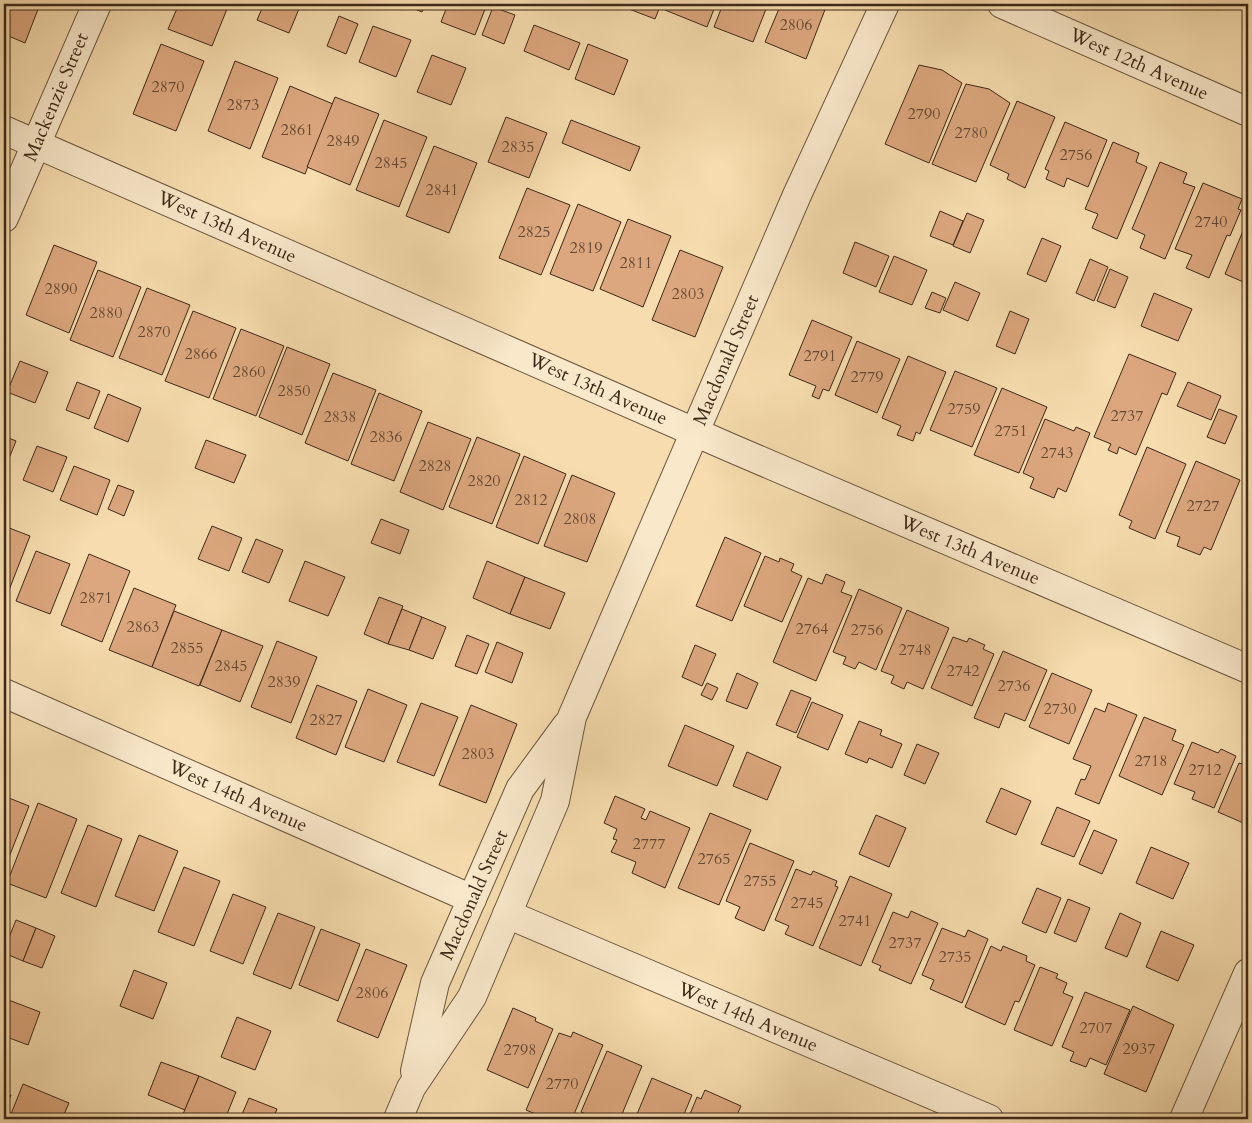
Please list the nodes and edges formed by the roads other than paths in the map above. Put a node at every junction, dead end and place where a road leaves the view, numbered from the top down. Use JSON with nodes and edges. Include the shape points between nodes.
{"nodes":[{"id":1,"x":96,"y":4,"type":"edge"},
{"id":2,"x":884,"y":4,"type":"edge"},
{"id":3,"x":1002,"y":4,"type":"edge"},
{"id":4,"x":1248,"y":112,"type":"edge"},
{"id":5,"x":4,"y":130,"type":"edge"},
{"id":6,"x":36,"y":144,"type":"junction"},
{"id":7,"x":4,"y":218,"type":"edge"},
{"id":8,"x":695,"y":432,"type":"junction"},
{"id":9,"x":1248,"y":669,"type":"edge"},
{"id":10,"x":4,"y":693,"type":"edge"},
{"id":11,"x":572,"y":717,"type":"junction"},
{"id":12,"x":472,"y":899,"type":"junction"},
{"id":13,"x":507,"y":914,"type":"junction"},
{"id":14,"x":1248,"y":973,"type":"edge"},
{"id":15,"x":411,"y":1088,"type":"junction"},
{"id":16,"x":398,"y":1119,"type":"edge"},
{"id":17,"x":989,"y":1119,"type":"edge"},
{"id":18,"x":1184,"y":1119,"type":"edge"}],
"edges":[{"from":1,"to":6,"type":"street","name":"Mackenzie Street"},
{"from":2,"to":8,"type":"street","name":"Macdonald Street"},
{"from":3,"to":4,"type":"street","name":"West 12th Avenue"},
{"from":5,"to":6,"type":"street","name":"West 13th Avenue"},
{"from":6,"to":7,"type":"street","name":"Mackenzie Street"},
{"from":6,"to":8,"type":"street","name":"West 13th Avenue"},
{"from":8,"to":9,"type":"street","name":"West 13th Avenue"},
{"from":8,"to":11,"type":"street","name":"Macdonald Street"},
{"from":10,"to":12,"type":"street","name":"West 14th Avenue"},
{"from":11,"to":12,"type":"street","name":"Macdonald Street","via":[[520,789]]},
{"from":11,"to":13,"type":"street","name":"Macdonald Street","via":[[555,802]]},
{"from":12,"to":15,"type":"street","name":"Macdonald Street","via":[[435,983]]},
{"from":13,"to":15,"type":"street","name":"Macdonald Street","via":[[472,997]]},
{"from":13,"to":17,"type":"street","name":"West 14th Avenue"},
{"from":14,"to":18,"type":"street"},
{"from":15,"to":16,"type":"street","name":"Macdonald Street"}]}
